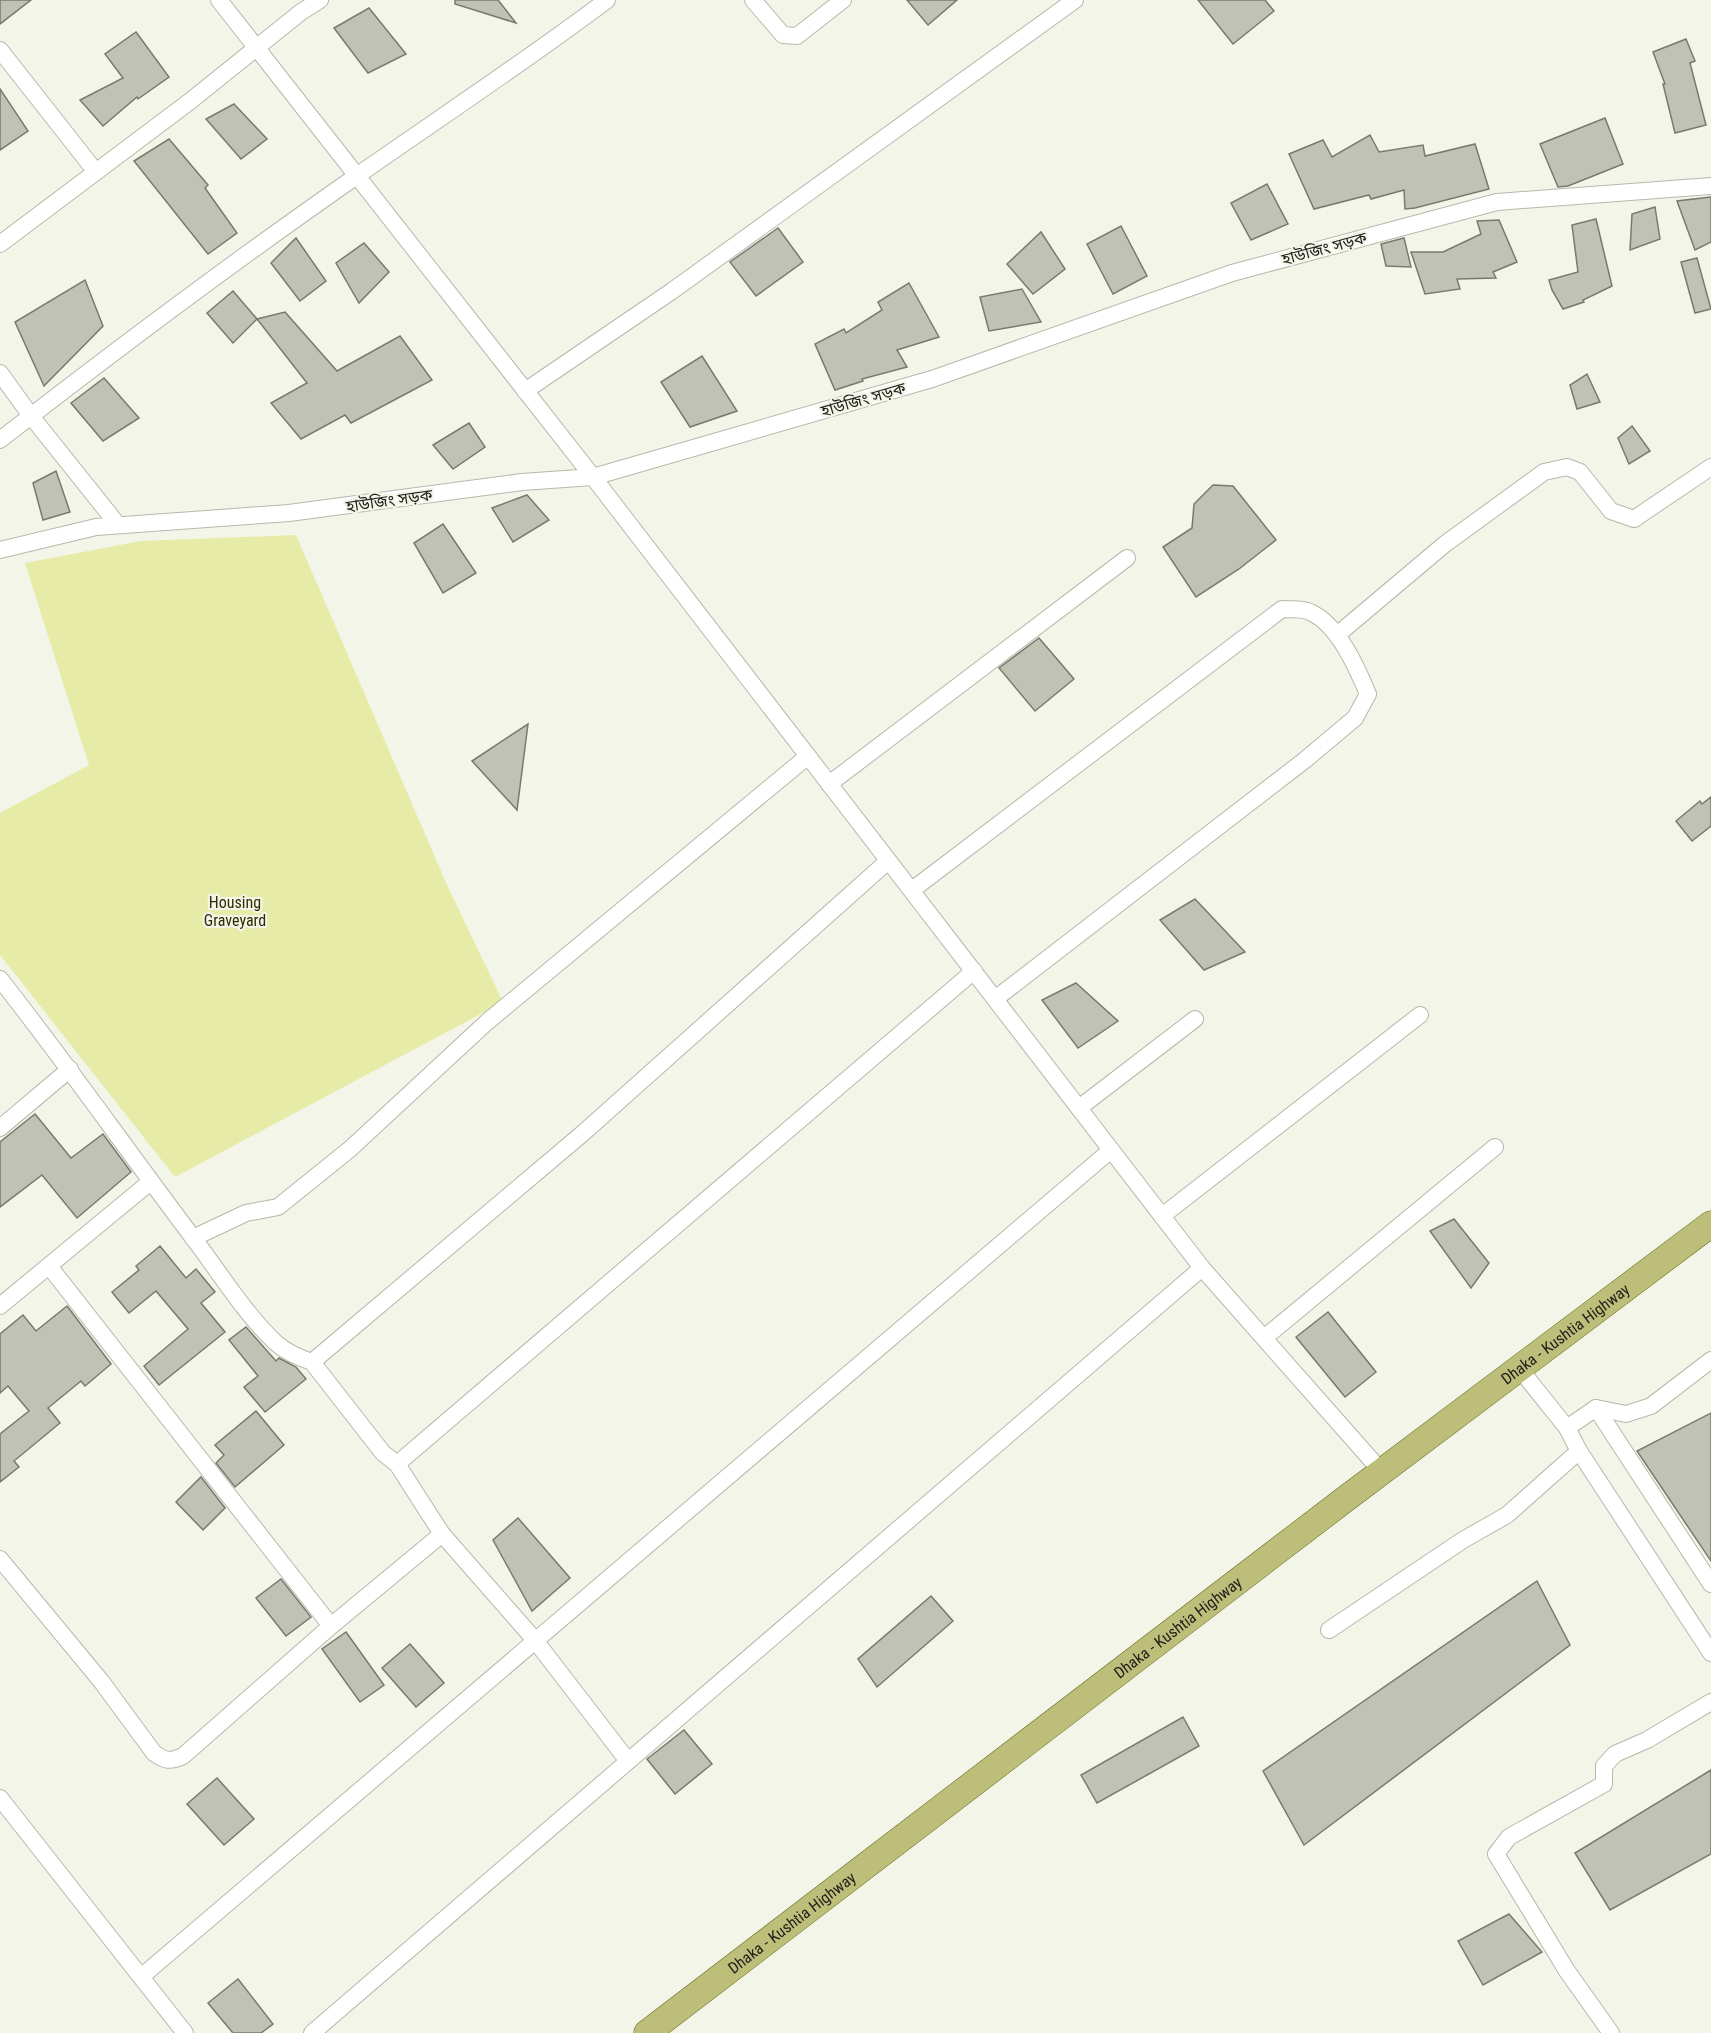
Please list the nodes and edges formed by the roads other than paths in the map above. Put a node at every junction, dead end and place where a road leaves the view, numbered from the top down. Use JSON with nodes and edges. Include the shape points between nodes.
{"nodes":[{"id":1,"x":219,"y":0,"type":"edge"},
{"id":2,"x":320,"y":0,"type":"edge"},
{"id":3,"x":607,"y":0,"type":"edge"},
{"id":4,"x":753,"y":0,"type":"edge"},
{"id":5,"x":843,"y":0,"type":"edge"},
{"id":6,"x":1076,"y":0,"type":"edge"},
{"id":7,"x":0,"y":50,"type":"edge"},
{"id":8,"x":256,"y":50,"type":"junction"},
{"id":9,"x":96,"y":172,"type":"junction"},
{"id":10,"x":356,"y":176,"type":"junction"},
{"id":11,"x":1711,"y":186,"type":"edge"},
{"id":12,"x":0,"y":244,"type":"edge"},
{"id":13,"x":0,"y":373,"type":"edge"},
{"id":14,"x":525,"y":391,"type":"junction"},
{"id":15,"x":31,"y":416,"type":"junction"},
{"id":16,"x":0,"y":440,"type":"edge"},
{"id":17,"x":1711,"y":467,"type":"edge"},
{"id":18,"x":592,"y":477,"type":"junction"},
{"id":19,"x":118,"y":525,"type":"junction"},
{"id":20,"x":0,"y":550,"type":"edge"},
{"id":21,"x":1127,"y":558,"type":"dead end"},
{"id":22,"x":1337,"y":635,"type":"junction"},
{"id":23,"x":808,"y":756,"type":"junction"},
{"id":24,"x":829,"y":784,"type":"junction"},
{"id":25,"x":888,"y":861,"type":"junction"},
{"id":26,"x":912,"y":890,"type":"junction"},
{"id":27,"x":974,"y":971,"type":"junction"},
{"id":28,"x":0,"y":979,"type":"edge"},
{"id":29,"x":995,"y":999,"type":"junction"},
{"id":30,"x":1420,"y":1015,"type":"dead end"},
{"id":31,"x":1196,"y":1019,"type":"dead end"},
{"id":32,"x":70,"y":1069,"type":"junction"},
{"id":33,"x":1079,"y":1108,"type":"junction"},
{"id":34,"x":0,"y":1128,"type":"edge"},
{"id":35,"x":1495,"y":1147,"type":"dead end"},
{"id":36,"x":1111,"y":1150,"type":"junction"},
{"id":37,"x":149,"y":1183,"type":"junction"},
{"id":38,"x":1162,"y":1216,"type":"junction"},
{"id":39,"x":1711,"y":1224,"type":"edge"},
{"id":40,"x":193,"y":1238,"type":"junction"},
{"id":41,"x":49,"y":1266,"type":"junction"},
{"id":42,"x":1202,"y":1268,"type":"junction"},
{"id":43,"x":0,"y":1306,"type":"edge"},
{"id":44,"x":1264,"y":1338,"type":"junction"},
{"id":45,"x":1711,"y":1360,"type":"edge"},
{"id":46,"x":312,"y":1362,"type":"junction"},
{"id":47,"x":1520,"y":1368,"type":"junction"},
{"id":48,"x":1596,"y":1408,"type":"junction"},
{"id":49,"x":1567,"y":1428,"type":"junction"},
{"id":50,"x":1579,"y":1451,"type":"junction"},
{"id":51,"x":397,"y":1464,"type":"junction"},
{"id":52,"x":1382,"y":1472,"type":"junction"},
{"id":53,"x":442,"y":1534,"type":"junction"},
{"id":54,"x":0,"y":1559,"type":"edge"},
{"id":55,"x":1711,"y":1584,"type":"edge"},
{"id":56,"x":331,"y":1626,"type":"junction"},
{"id":57,"x":1329,"y":1630,"type":"dead end"},
{"id":58,"x":534,"y":1639,"type":"junction"},
{"id":59,"x":1711,"y":1653,"type":"edge"},
{"id":60,"x":1711,"y":1702,"type":"edge"},
{"id":61,"x":628,"y":1761,"type":"junction"},
{"id":62,"x":0,"y":1798,"type":"edge"},
{"id":63,"x":141,"y":1977,"type":"junction"},
{"id":64,"x":185,"y":2033,"type":"edge"},
{"id":65,"x":312,"y":2033,"type":"edge"},
{"id":66,"x":647,"y":2033,"type":"edge"},
{"id":67,"x":1611,"y":2033,"type":"edge"}],
"edges":[{"from":1,"to":8,"type":"street"},
{"from":2,"to":8,"type":"street"},
{"from":3,"to":10,"type":"street"},
{"from":4,"to":5,"type":"street","via":[[783,35],[797,36]]},
{"from":6,"to":14,"type":"street","via":[[672,291]]},
{"from":7,"to":9,"type":"street"},
{"from":8,"to":9,"type":"street"},
{"from":8,"to":10,"type":"street"},
{"from":9,"to":12,"type":"street"},
{"from":10,"to":14,"type":"street"},
{"from":10,"to":15,"type":"street"},
{"from":11,"to":18,"type":"street","name":"হাউজিং সড়ক","via":[[1497,202],[1232,273],[932,379]]},
{"from":13,"to":15,"type":"street"},
{"from":14,"to":18,"type":"street"},
{"from":15,"to":16,"type":"street"},
{"from":15,"to":19,"type":"street"},
{"from":17,"to":22,"type":"street","via":[[1634,519],[1611,511],[1580,472],[1567,467],[1544,472],[1445,544]]},
{"from":18,"to":19,"type":"street","name":"হাউজিং সড়ক","via":[[522,482],[290,513]]},
{"from":18,"to":23,"type":"street"},
{"from":19,"to":20,"type":"street","name":"হাউজিং সড়ক"},
{"from":21,"to":24,"type":"street"},
{"from":22,"to":26,"type":"street","via":[[1310,611],[1282,609]]},
{"from":22,"to":29,"type":"street","via":[[1368,694],[1355,718]]},
{"from":23,"to":24,"type":"street"},
{"from":23,"to":40,"type":"street","via":[[487,1022],[350,1149],[278,1207],[246,1213]]},
{"from":24,"to":25,"type":"street"},
{"from":25,"to":26,"type":"street"},
{"from":25,"to":46,"type":"street","via":[[582,1134]]},
{"from":26,"to":27,"type":"street"},
{"from":27,"to":29,"type":"street"},
{"from":27,"to":51,"type":"street"},
{"from":28,"to":32,"type":"street"},
{"from":29,"to":33,"type":"street"},
{"from":30,"to":38,"type":"street"},
{"from":31,"to":33,"type":"street"},
{"from":32,"to":34,"type":"street"},
{"from":32,"to":37,"type":"street"},
{"from":33,"to":36,"type":"street"},
{"from":35,"to":44,"type":"street"},
{"from":36,"to":38,"type":"street"},
{"from":36,"to":58,"type":"street"},
{"from":37,"to":40,"type":"street"},
{"from":37,"to":41,"type":"street"},
{"from":38,"to":42,"type":"street"},
{"from":39,"to":47,"type":"main road","name":"Dhaka - Kushtia Highway"},
{"from":40,"to":46,"type":"street","via":[[277,1343]]},
{"from":41,"to":43,"type":"street"},
{"from":41,"to":56,"type":"street"},
{"from":42,"to":44,"type":"street"},
{"from":42,"to":61,"type":"street"},
{"from":44,"to":52,"type":"street"},
{"from":45,"to":48,"type":"street","via":[[1651,1406],[1626,1414]]},
{"from":46,"to":51,"type":"street","via":[[382,1453]]},
{"from":47,"to":49,"type":"street"},
{"from":47,"to":52,"type":"main road","name":"Dhaka - Kushtia Highway"},
{"from":48,"to":49,"type":"street"},
{"from":48,"to":55,"type":"street"},
{"from":49,"to":50,"type":"street"},
{"from":50,"to":57,"type":"street","via":[[1507,1515],[1462,1540]]},
{"from":50,"to":59,"type":"street"},
{"from":51,"to":53,"type":"street"},
{"from":52,"to":66,"type":"main road","name":"Dhaka - Kushtia Highway"},
{"from":53,"to":56,"type":"street"},
{"from":53,"to":58,"type":"street"},
{"from":54,"to":56,"type":"street","via":[[101,1681],[154,1753],[164,1760],[183,1756]]},
{"from":58,"to":61,"type":"street"},
{"from":58,"to":63,"type":"street"},
{"from":60,"to":67,"type":"street","via":[[1615,1754],[1605,1766],[1604,1784],[1509,1837],[1496,1854],[1567,1971]]},
{"from":61,"to":65,"type":"street"},
{"from":62,"to":63,"type":"street"},
{"from":63,"to":64,"type":"street"}]}
